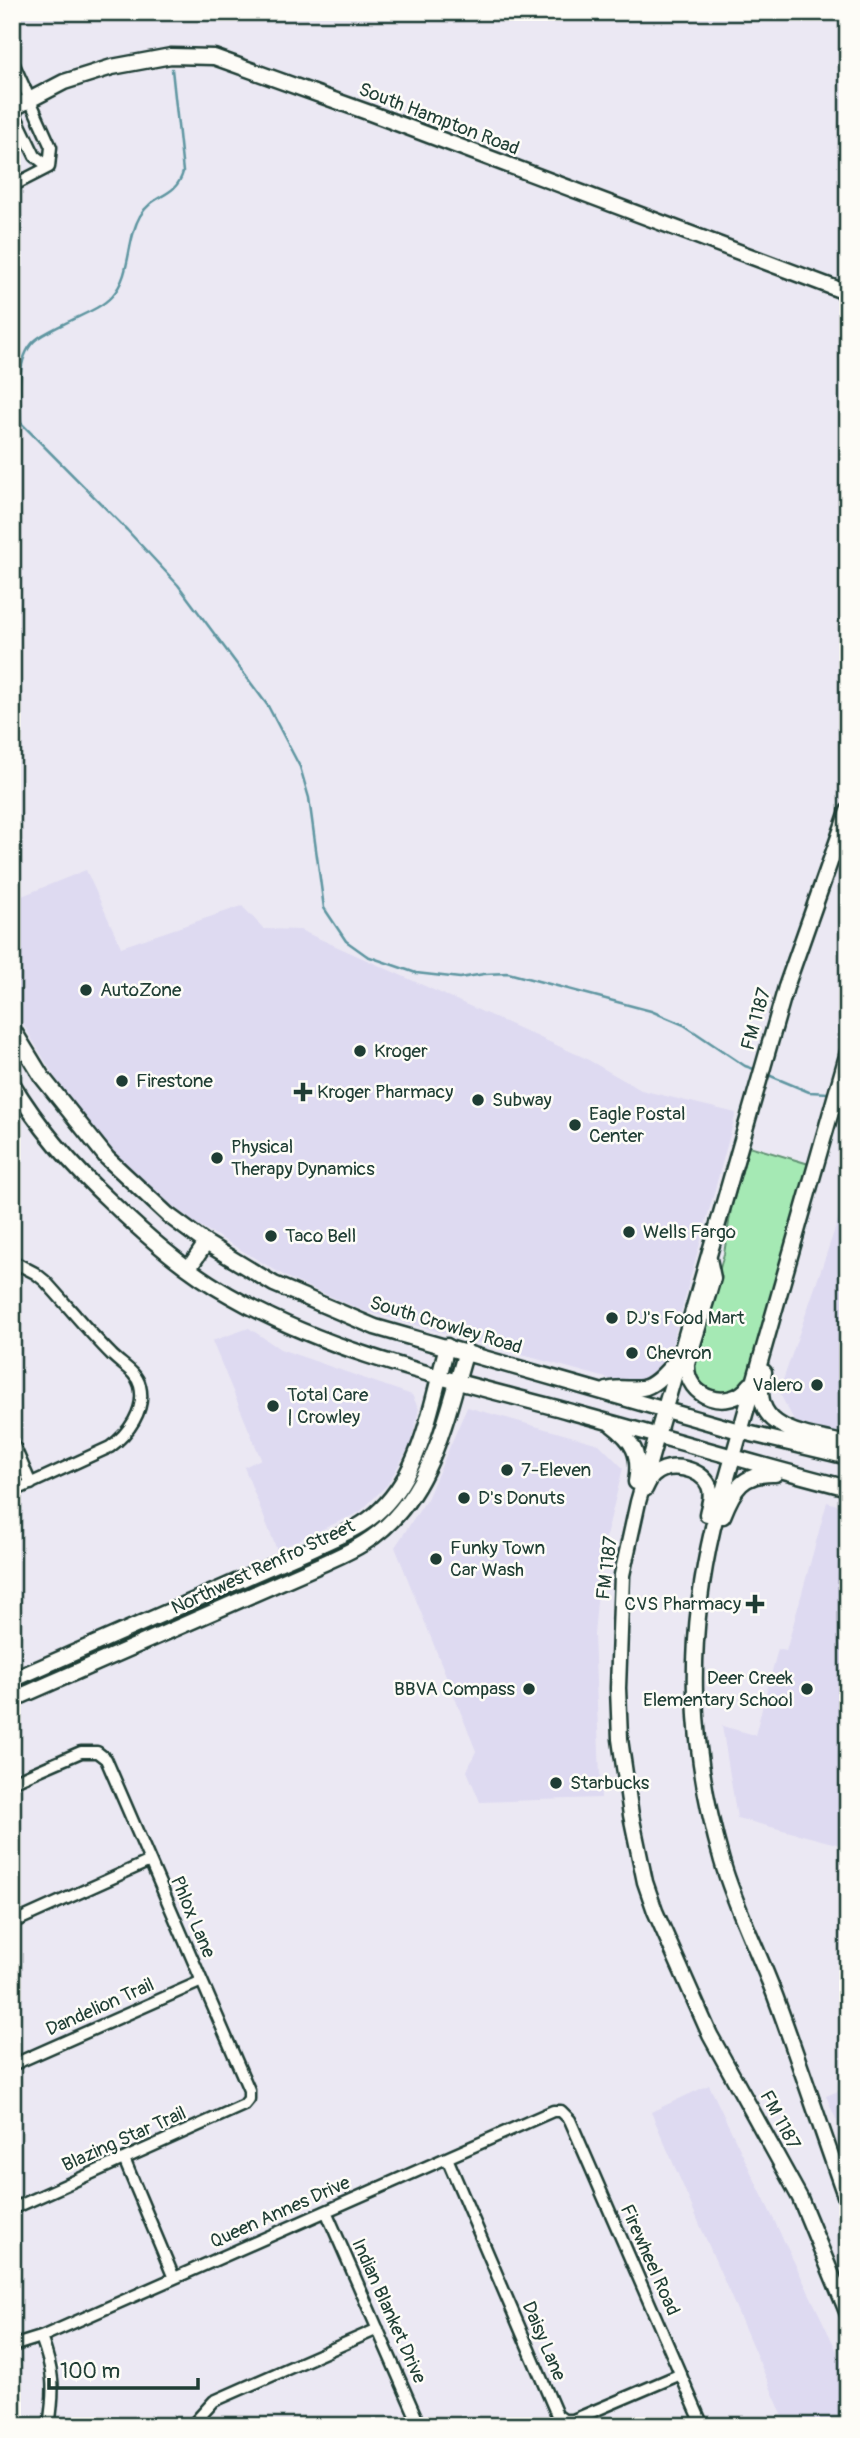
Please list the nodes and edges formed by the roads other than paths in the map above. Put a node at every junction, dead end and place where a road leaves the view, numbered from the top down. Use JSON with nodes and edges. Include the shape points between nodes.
{"nodes":[{"id":1,"x":12,"y":60,"type":"edge"},
{"id":2,"x":30,"y":100,"type":"junction"},
{"id":3,"x":12,"y":109,"type":"edge"},
{"id":4,"x":49,"y":167,"type":"junction"},
{"id":5,"x":12,"y":186,"type":"edge"},
{"id":6,"x":848,"y":293,"type":"edge"},
{"id":7,"x":848,"y":811,"type":"edge"},
{"id":8,"x":12,"y":1028,"type":"edge"},
{"id":9,"x":848,"y":1052,"type":"edge"},
{"id":10,"x":12,"y":1083,"type":"edge"},
{"id":11,"x":805,"y":1200,"type":"junction"},
{"id":12,"x":206,"y":1243,"type":"junction"},
{"id":13,"x":709,"y":1258,"type":"junction"},
{"id":14,"x":12,"y":1261,"type":"edge"},
{"id":15,"x":188,"y":1268,"type":"junction"},
{"id":16,"x":447,"y":1346,"type":"junction"},
{"id":17,"x":466,"y":1351,"type":"junction"},
{"id":18,"x":678,"y":1359,"type":"junction"},
{"id":19,"x":757,"y":1373,"type":"junction"},
{"id":20,"x":439,"y":1376,"type":"junction"},
{"id":21,"x":457,"y":1381,"type":"junction"},
{"id":22,"x":603,"y":1392,"type":"junction"},
{"id":23,"x":663,"y":1409,"type":"junction"},
{"id":24,"x":608,"y":1422,"type":"junction"},
{"id":25,"x":739,"y":1431,"type":"junction"},
{"id":26,"x":656,"y":1436,"type":"junction"},
{"id":27,"x":12,"y":1441,"type":"edge"},
{"id":28,"x":848,"y":1444,"type":"edge"},
{"id":29,"x":848,"y":1457,"type":"edge"},
{"id":30,"x":732,"y":1458,"type":"junction"},
{"id":31,"x":793,"y":1474,"type":"junction"},
{"id":32,"x":30,"y":1484,"type":"junction"},
{"id":33,"x":848,"y":1488,"type":"edge"},
{"id":34,"x":12,"y":1492,"type":"edge"},
{"id":35,"x":638,"y":1502,"type":"junction"},
{"id":36,"x":380,"y":1511,"type":"junction"},
{"id":37,"x":393,"y":1520,"type":"junction"},
{"id":38,"x":713,"y":1527,"type":"junction"},
{"id":39,"x":622,"y":1575,"type":"junction"},
{"id":40,"x":12,"y":1680,"type":"edge"},
{"id":41,"x":12,"y":1700,"type":"edge"},
{"id":42,"x":694,"y":1708,"type":"junction"},
{"id":43,"x":12,"y":1782,"type":"edge"},
{"id":44,"x":150,"y":1861,"type":"junction"},
{"id":45,"x":12,"y":1923,"type":"edge"},
{"id":46,"x":202,"y":1981,"type":"junction"},
{"id":47,"x":12,"y":2065,"type":"edge"},
{"id":48,"x":249,"y":2099,"type":"joint"},
{"id":49,"x":561,"y":2112,"type":"joint"},
{"id":50,"x":447,"y":2158,"type":"junction"},
{"id":51,"x":124,"y":2159,"type":"junction"},
{"id":52,"x":848,"y":2204,"type":"edge"},
{"id":53,"x":12,"y":2208,"type":"edge"},
{"id":54,"x":326,"y":2211,"type":"junction"},
{"id":55,"x":174,"y":2278,"type":"junction"},
{"id":56,"x":848,"y":2314,"type":"edge"},
{"id":57,"x":378,"y":2329,"type":"junction"},
{"id":58,"x":41,"y":2337,"type":"junction"},
{"id":59,"x":12,"y":2346,"type":"edge"},
{"id":60,"x":681,"y":2374,"type":"junction"},
{"id":61,"x":195,"y":2422,"type":"dead end"},
{"id":62,"x":50,"y":2426,"type":"edge"},
{"id":63,"x":420,"y":2426,"type":"edge"},
{"id":64,"x":703,"y":2426,"type":"edge"}],
"edges":[{"from":1,"to":2,"type":"street"},
{"from":2,"to":3,"type":"main road","name":"South Hampton Road"},
{"from":2,"to":4,"type":"street","via":[[51,147]]},
{"from":2,"to":6,"type":"main road","name":"South Hampton Road","via":[[64,82],[138,61],[214,57]]},
{"from":3,"to":4,"type":"street","via":[[35,156]]},
{"from":4,"to":5,"type":"street"},
{"from":7,"to":13,"type":"main road","name":"FM 1187","number":"FM 1187","via":[[786,986]]},
{"from":8,"to":12,"type":"main road","name":"South Crowley Road","via":[[41,1075],[107,1157],[168,1215]]},
{"from":9,"to":11,"type":"main road","name":"FM 1187","number":"FM 1187"},
{"from":10,"to":15,"type":"main road","via":[[91,1184],[145,1236]]},
{"from":11,"to":19,"type":"main road","name":"FM 1187","number":"FM 1187"},
{"from":11,"to":28,"type":"main road","via":[[810,1215],[762,1378],[763,1405],[780,1426]]},
{"from":12,"to":15,"type":"main road"},
{"from":12,"to":16,"type":"main road","name":"South Crowley Road","via":[[274,1284],[375,1326]]},
{"from":13,"to":18,"type":"main road","name":"FM 1187","number":"FM 1187"},
{"from":13,"to":19,"type":"main road","via":[[713,1278],[687,1374],[694,1389],[708,1397],[733,1399],[745,1392]]},
{"from":14,"to":32,"type":"street","via":[[45,1281],[133,1373],[140,1386],[138,1409],[123,1437]]},
{"from":15,"to":20,"type":"main road","via":[[295,1328],[355,1352]]},
{"from":16,"to":17,"type":"main road","name":"South Crowley Road"},
{"from":16,"to":20,"type":"main road","name":"Northwest Renfro Street"},
{"from":17,"to":21,"type":"main road","name":"Northwest Renfro Street"},
{"from":17,"to":22,"type":"main road","name":"South Crowley Road"},
{"from":18,"to":22,"type":"main road","via":[[650,1385]]},
{"from":18,"to":23,"type":"main road","name":"FM 1187","number":"FM 1187"},
{"from":19,"to":25,"type":"main road","name":"FM 1187","number":"FM 1187"},
{"from":20,"to":21,"type":"main road"},
{"from":20,"to":36,"type":"main road","name":"Northwest Renfro Street","via":[[410,1468]]},
{"from":21,"to":24,"type":"main road"},
{"from":21,"to":37,"type":"main road","name":"Northwest Renfro Street","via":[[428,1469]]},
{"from":22,"to":23,"type":"main road","name":"South Crowley Road"},
{"from":23,"to":25,"type":"main road","name":"South Crowley Road"},
{"from":23,"to":26,"type":"main road","name":"FM 1187","number":"FM 1187"},
{"from":24,"to":26,"type":"main road"},
{"from":24,"to":39,"type":"main road","via":[[624,1434],[639,1466],[618,1563]]},
{"from":25,"to":29,"type":"main road","name":"South Crowley Road"},
{"from":25,"to":30,"type":"main road","name":"FM 1187","number":"FM 1187"},
{"from":26,"to":30,"type":"main road"},
{"from":26,"to":35,"type":"main road","name":"FM 1187","number":"FM 1187"},
{"from":27,"to":32,"type":"street"},
{"from":30,"to":31,"type":"main road"},
{"from":30,"to":38,"type":"main road","name":"FM 1187","number":"FM 1187"},
{"from":31,"to":33,"type":"main road"},
{"from":31,"to":38,"type":"main road","via":[[763,1474],[741,1483],[722,1520]]},
{"from":32,"to":34,"type":"street"},
{"from":35,"to":39,"type":"main road","name":"FM 1187","number":"FM 1187"},
{"from":35,"to":42,"type":"main road","via":[[654,1475],[669,1469],[698,1473],[710,1489],[687,1629],[687,1693]]},
{"from":36,"to":37,"type":"main road"},
{"from":36,"to":40,"type":"main road","name":"Northwest Renfro Street","via":[[311,1549]]},
{"from":37,"to":41,"type":"main road","name":"Northwest Renfro Street","via":[[365,1543],[320,1565]]},
{"from":38,"to":42,"type":"main road","name":"FM 1187","number":"FM 1187","via":[[697,1619]]},
{"from":39,"to":56,"type":"main road","name":"FM 1187","number":"FM 1187","via":[[620,1739],[645,1882],[710,2035],[800,2198]]},
{"from":42,"to":52,"type":"main road","name":"FM 1187","number":"FM 1187","via":[[703,1784],[723,1864]]},
{"from":43,"to":44,"type":"street","name":"Phlox Lane","via":[[80,1752],[97,1752],[106,1759]]},
{"from":44,"to":45,"type":"street"},
{"from":44,"to":46,"type":"street","name":"Phlox Lane"},
{"from":46,"to":47,"type":"street","name":"Dandelion Trail"},
{"from":46,"to":48,"type":"street","name":"Phlox Lane","via":[[250,2090]]},
{"from":48,"to":51,"type":"street","name":"Blazing Star Trail"},
{"from":49,"to":50,"type":"street","name":"Queen Annes Drive","via":[[553,2111]]},
{"from":49,"to":60,"type":"street","name":"Firewheel Road","via":[[570,2120]]},
{"from":50,"to":54,"type":"street","name":"Queen Annes Drive"},
{"from":50,"to":60,"type":"street","name":"Daisy Lane","via":[[557,2415],[573,2420]]},
{"from":51,"to":53,"type":"street","name":"Blazing Star Trail"},
{"from":51,"to":55,"type":"street"},
{"from":54,"to":55,"type":"street","name":"Queen Annes Drive"},
{"from":54,"to":57,"type":"street","name":"Indian Blanket Drive"},
{"from":55,"to":58,"type":"street","name":"Queen Annes Drive"},
{"from":57,"to":61,"type":"street","via":[[214,2401]]},
{"from":57,"to":63,"type":"street","name":"Indian Blanket Drive"},
{"from":58,"to":59,"type":"street","name":"Queen Annes Drive"},
{"from":58,"to":62,"type":"street","via":[[52,2370]]},
{"from":60,"to":64,"type":"street","name":"Firewheel Road"}]}
